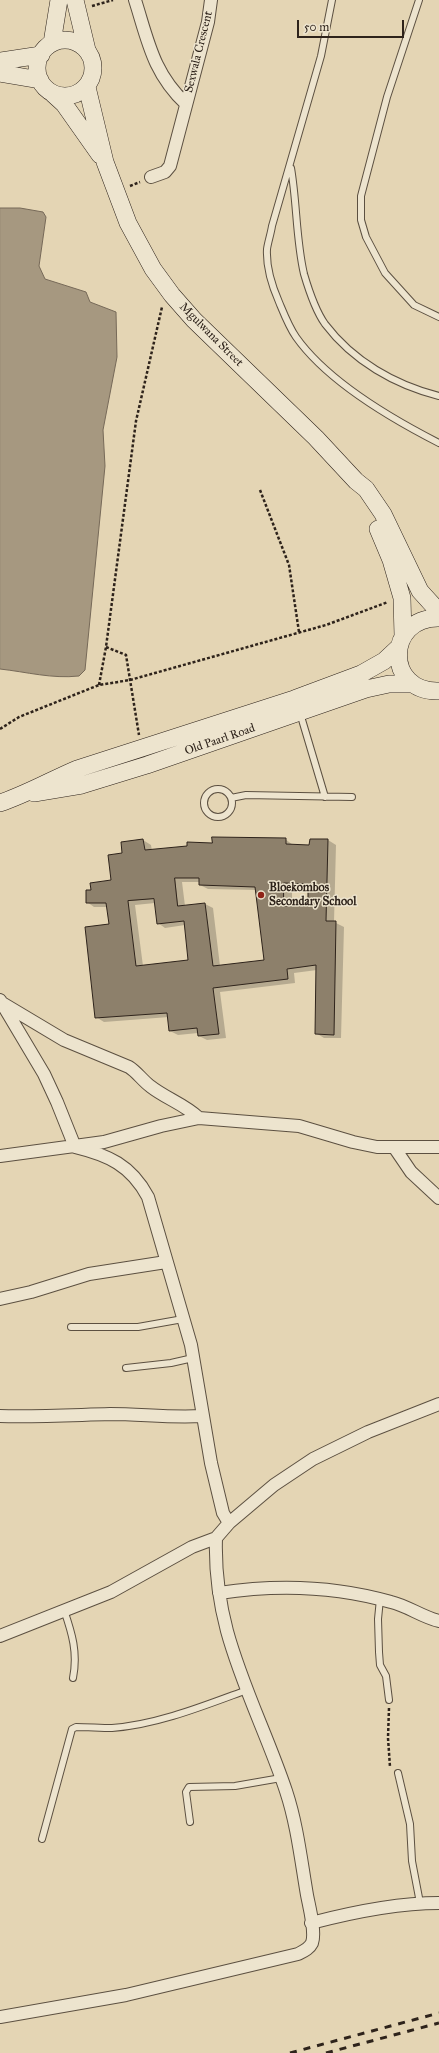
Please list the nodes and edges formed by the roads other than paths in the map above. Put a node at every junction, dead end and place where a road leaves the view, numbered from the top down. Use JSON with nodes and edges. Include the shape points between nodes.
{"nodes":[{"id":1,"x":59,"y":0,"type":"edge"},
{"id":2,"x":135,"y":0,"type":"edge"},
{"id":3,"x":212,"y":0,"type":"edge"},
{"id":4,"x":332,"y":0,"type":"edge"},
{"id":5,"x":419,"y":0,"type":"edge"},
{"id":6,"x":82,"y":3,"type":"edge"},
{"id":7,"x":46,"y":49,"type":"junction"},
{"id":8,"x":87,"y":50,"type":"junction"},
{"id":9,"x":0,"y":61,"type":"edge"},
{"id":10,"x":0,"y":73,"type":"edge"},
{"id":11,"x":40,"y":80,"type":"junction"},
{"id":12,"x":87,"y":86,"type":"junction"},
{"id":13,"x":53,"y":94,"type":"junction"},
{"id":14,"x":186,"y":104,"type":"junction"},
{"id":15,"x":105,"y":162,"type":"junction"},
{"id":16,"x":291,"y":165,"type":"junction"},
{"id":17,"x":151,"y":177,"type":"dead end"},
{"id":18,"x":439,"y":317,"type":"edge"},
{"id":19,"x":439,"y":396,"type":"edge"},
{"id":20,"x":439,"y":443,"type":"edge"},
{"id":21,"x":356,"y":481,"type":"junction"},
{"id":22,"x":439,"y":612,"type":"edge"},
{"id":23,"x":439,"y":618,"type":"edge"},
{"id":24,"x":401,"y":642,"type":"junction"},
{"id":25,"x":413,"y":684,"type":"junction"},
{"id":26,"x":439,"y":691,"type":"edge"},
{"id":27,"x":297,"y":706,"type":"junction"},
{"id":28,"x":325,"y":796,"type":"junction"},
{"id":29,"x":352,"y":797,"type":"dead end"},
{"id":30,"x":231,"y":798,"type":"junction"},
{"id":31,"x":0,"y":803,"type":"edge"},
{"id":32,"x":1,"y":1001,"type":"edge"},
{"id":33,"x":199,"y":1118,"type":"junction"},
{"id":34,"x":75,"y":1147,"type":"junction"},
{"id":35,"x":394,"y":1147,"type":"junction"},
{"id":36,"x":439,"y":1147,"type":"edge"},
{"id":37,"x":0,"y":1156,"type":"edge"},
{"id":38,"x":439,"y":1198,"type":"edge"},
{"id":39,"x":166,"y":1262,"type":"junction"},
{"id":40,"x":0,"y":1299,"type":"edge"},
{"id":41,"x":183,"y":1319,"type":"junction"},
{"id":42,"x":71,"y":1327,"type":"dead end"},
{"id":43,"x":194,"y":1358,"type":"junction"},
{"id":44,"x":126,"y":1368,"type":"dead end"},
{"id":45,"x":439,"y":1404,"type":"edge"},
{"id":46,"x":0,"y":1416,"type":"edge"},
{"id":47,"x":202,"y":1416,"type":"junction"},
{"id":48,"x":229,"y":1523,"type":"junction"},
{"id":49,"x":216,"y":1538,"type":"junction"},
{"id":50,"x":219,"y":1593,"type":"junction"},
{"id":51,"x":380,"y":1599,"type":"junction"},
{"id":52,"x":64,"y":1610,"type":"junction"},
{"id":53,"x":439,"y":1621,"type":"edge"},
{"id":54,"x":0,"y":1636,"type":"edge"},
{"id":55,"x":73,"y":1678,"type":"dead end"},
{"id":56,"x":247,"y":1690,"type":"junction"},
{"id":57,"x":389,"y":1700,"type":"road end"},
{"id":58,"x":398,"y":1773,"type":"road end"},
{"id":59,"x":281,"y":1778,"type":"junction"},
{"id":60,"x":190,"y":1822,"type":"dead end"},
{"id":61,"x":42,"y":1839,"type":"dead end"},
{"id":62,"x":420,"y":1903,"type":"junction"},
{"id":63,"x":439,"y":1903,"type":"edge"},
{"id":64,"x":311,"y":1923,"type":"junction"},
{"id":65,"x":0,"y":2017,"type":"edge"}],
"edges":[{"from":1,"to":7,"type":"street"},
{"from":2,"to":14,"type":"street","name":"Sexwala Crescent","via":[[156,65],[173,92]]},
{"from":3,"to":14,"type":"street","name":"Sexwala Crescent"},
{"from":4,"to":16,"type":"lane","via":[[321,56]]},
{"from":5,"to":18,"type":"lane","via":[[387,98],[362,196],[361,220],[366,237],[385,273],[414,305]]},
{"from":6,"to":8,"type":"street"},
{"from":7,"to":8,"type":"street","via":[[61,40],[71,40]]},
{"from":7,"to":9,"type":"street"},
{"from":7,"to":11,"type":"street","via":[[37,67]]},
{"from":8,"to":12,"type":"street","via":[[94,68]]},
{"from":10,"to":11,"type":"street"},
{"from":11,"to":13,"type":"street"},
{"from":12,"to":13,"type":"street","via":[[71,96]]},
{"from":12,"to":15,"type":"street","name":"Mgulwana Street"},
{"from":13,"to":15,"type":"street","name":"Mgulwana Street","via":[[73,116]]},
{"from":14,"to":17,"type":"street","name":"Sexwala Crescent","via":[[170,166],[165,172]]},
{"from":15,"to":21,"type":"street","name":"Mgulwana Street","via":[[128,223],[153,269],[172,294],[194,320],[316,438]]},
{"from":16,"to":19,"type":"lane","via":[[304,274],[313,302],[325,324],[349,349],[376,370],[399,383]]},
{"from":16,"to":20,"type":"lane","via":[[267,250],[268,272],[273,290],[296,337],[319,363],[353,392]]},
{"from":21,"to":22,"type":"street","name":"Mgulwana Street","via":[[375,500],[420,591]]},
{"from":21,"to":24,"type":"street","name":"Mgulwana Street","via":[[383,540],[402,598]]},
{"from":23,"to":24,"type":"street","name":"Old Paarl Road","via":[[418,622]]},
{"from":24,"to":25,"type":"street","via":[[398,658],[406,677]]},
{"from":24,"to":27,"type":"street","name":"Old Paarl Road","via":[[384,661]]},
{"from":25,"to":26,"type":"street","name":"Old Paarl Road","via":[[423,689]]},
{"from":25,"to":27,"type":"street","name":"Old Paarl Road","via":[[389,684]]},
{"from":27,"to":28,"type":"lane"},
{"from":27,"to":31,"type":"street","name":"Old Paarl Road","via":[[77,769],[26,794]]},
{"from":28,"to":29,"type":"lane"},
{"from":28,"to":30,"type":"lane","via":[[246,795]]},
{"from":30,"to":30,"type":"lane","via":[[231,809],[223,816],[212,816],[205,809],[204,798],[212,790],[223,790]]},
{"from":32,"to":33,"type":"street","via":[[64,1040],[129,1067],[149,1086],[177,1101]]},
{"from":32,"to":34,"type":"street","via":[[44,1074]]},
{"from":33,"to":34,"type":"street"},
{"from":33,"to":35,"type":"street","via":[[299,1126],[353,1142],[377,1147]]},
{"from":34,"to":37,"type":"street"},
{"from":34,"to":39,"type":"street","via":[[111,1159],[127,1169],[141,1184],[148,1197]]},
{"from":35,"to":36,"type":"street"},
{"from":35,"to":38,"type":"street","via":[[411,1172]]},
{"from":39,"to":40,"type":"street","via":[[89,1274]]},
{"from":39,"to":41,"type":"street"},
{"from":41,"to":42,"type":"lane","via":[[138,1327]]},
{"from":41,"to":43,"type":"street"},
{"from":43,"to":44,"type":"lane"},
{"from":43,"to":47,"type":"street"},
{"from":45,"to":48,"type":"street","via":[[368,1432],[313,1459],[274,1485]]},
{"from":46,"to":47,"type":"street"},
{"from":47,"to":48,"type":"street","via":[[223,1513]]},
{"from":48,"to":49,"type":"street"},
{"from":49,"to":50,"type":"street"},
{"from":49,"to":52,"type":"street","via":[[192,1547],[111,1592]]},
{"from":50,"to":51,"type":"street","via":[[245,1589],[326,1589]]},
{"from":50,"to":56,"type":"street","via":[[227,1630]]},
{"from":51,"to":53,"type":"street"},
{"from":51,"to":57,"type":"lane","via":[[378,1652],[380,1665],[386,1676]]},
{"from":52,"to":54,"type":"street"},
{"from":52,"to":55,"type":"lane","via":[[76,1652]]},
{"from":56,"to":59,"type":"street"},
{"from":56,"to":61,"type":"lane","via":[[136,1724],[113,1728],[72,1729]]},
{"from":58,"to":62,"type":"lane","via":[[410,1824],[412,1861]]},
{"from":59,"to":60,"type":"lane","via":[[235,1786],[189,1787],[186,1792]]},
{"from":59,"to":64,"type":"street","via":[[295,1824]]},
{"from":62,"to":63,"type":"street"},
{"from":62,"to":64,"type":"street","via":[[344,1914]]},
{"from":64,"to":65,"type":"street","via":[[312,1942],[308,1949],[298,1954],[126,1995]]}]}
